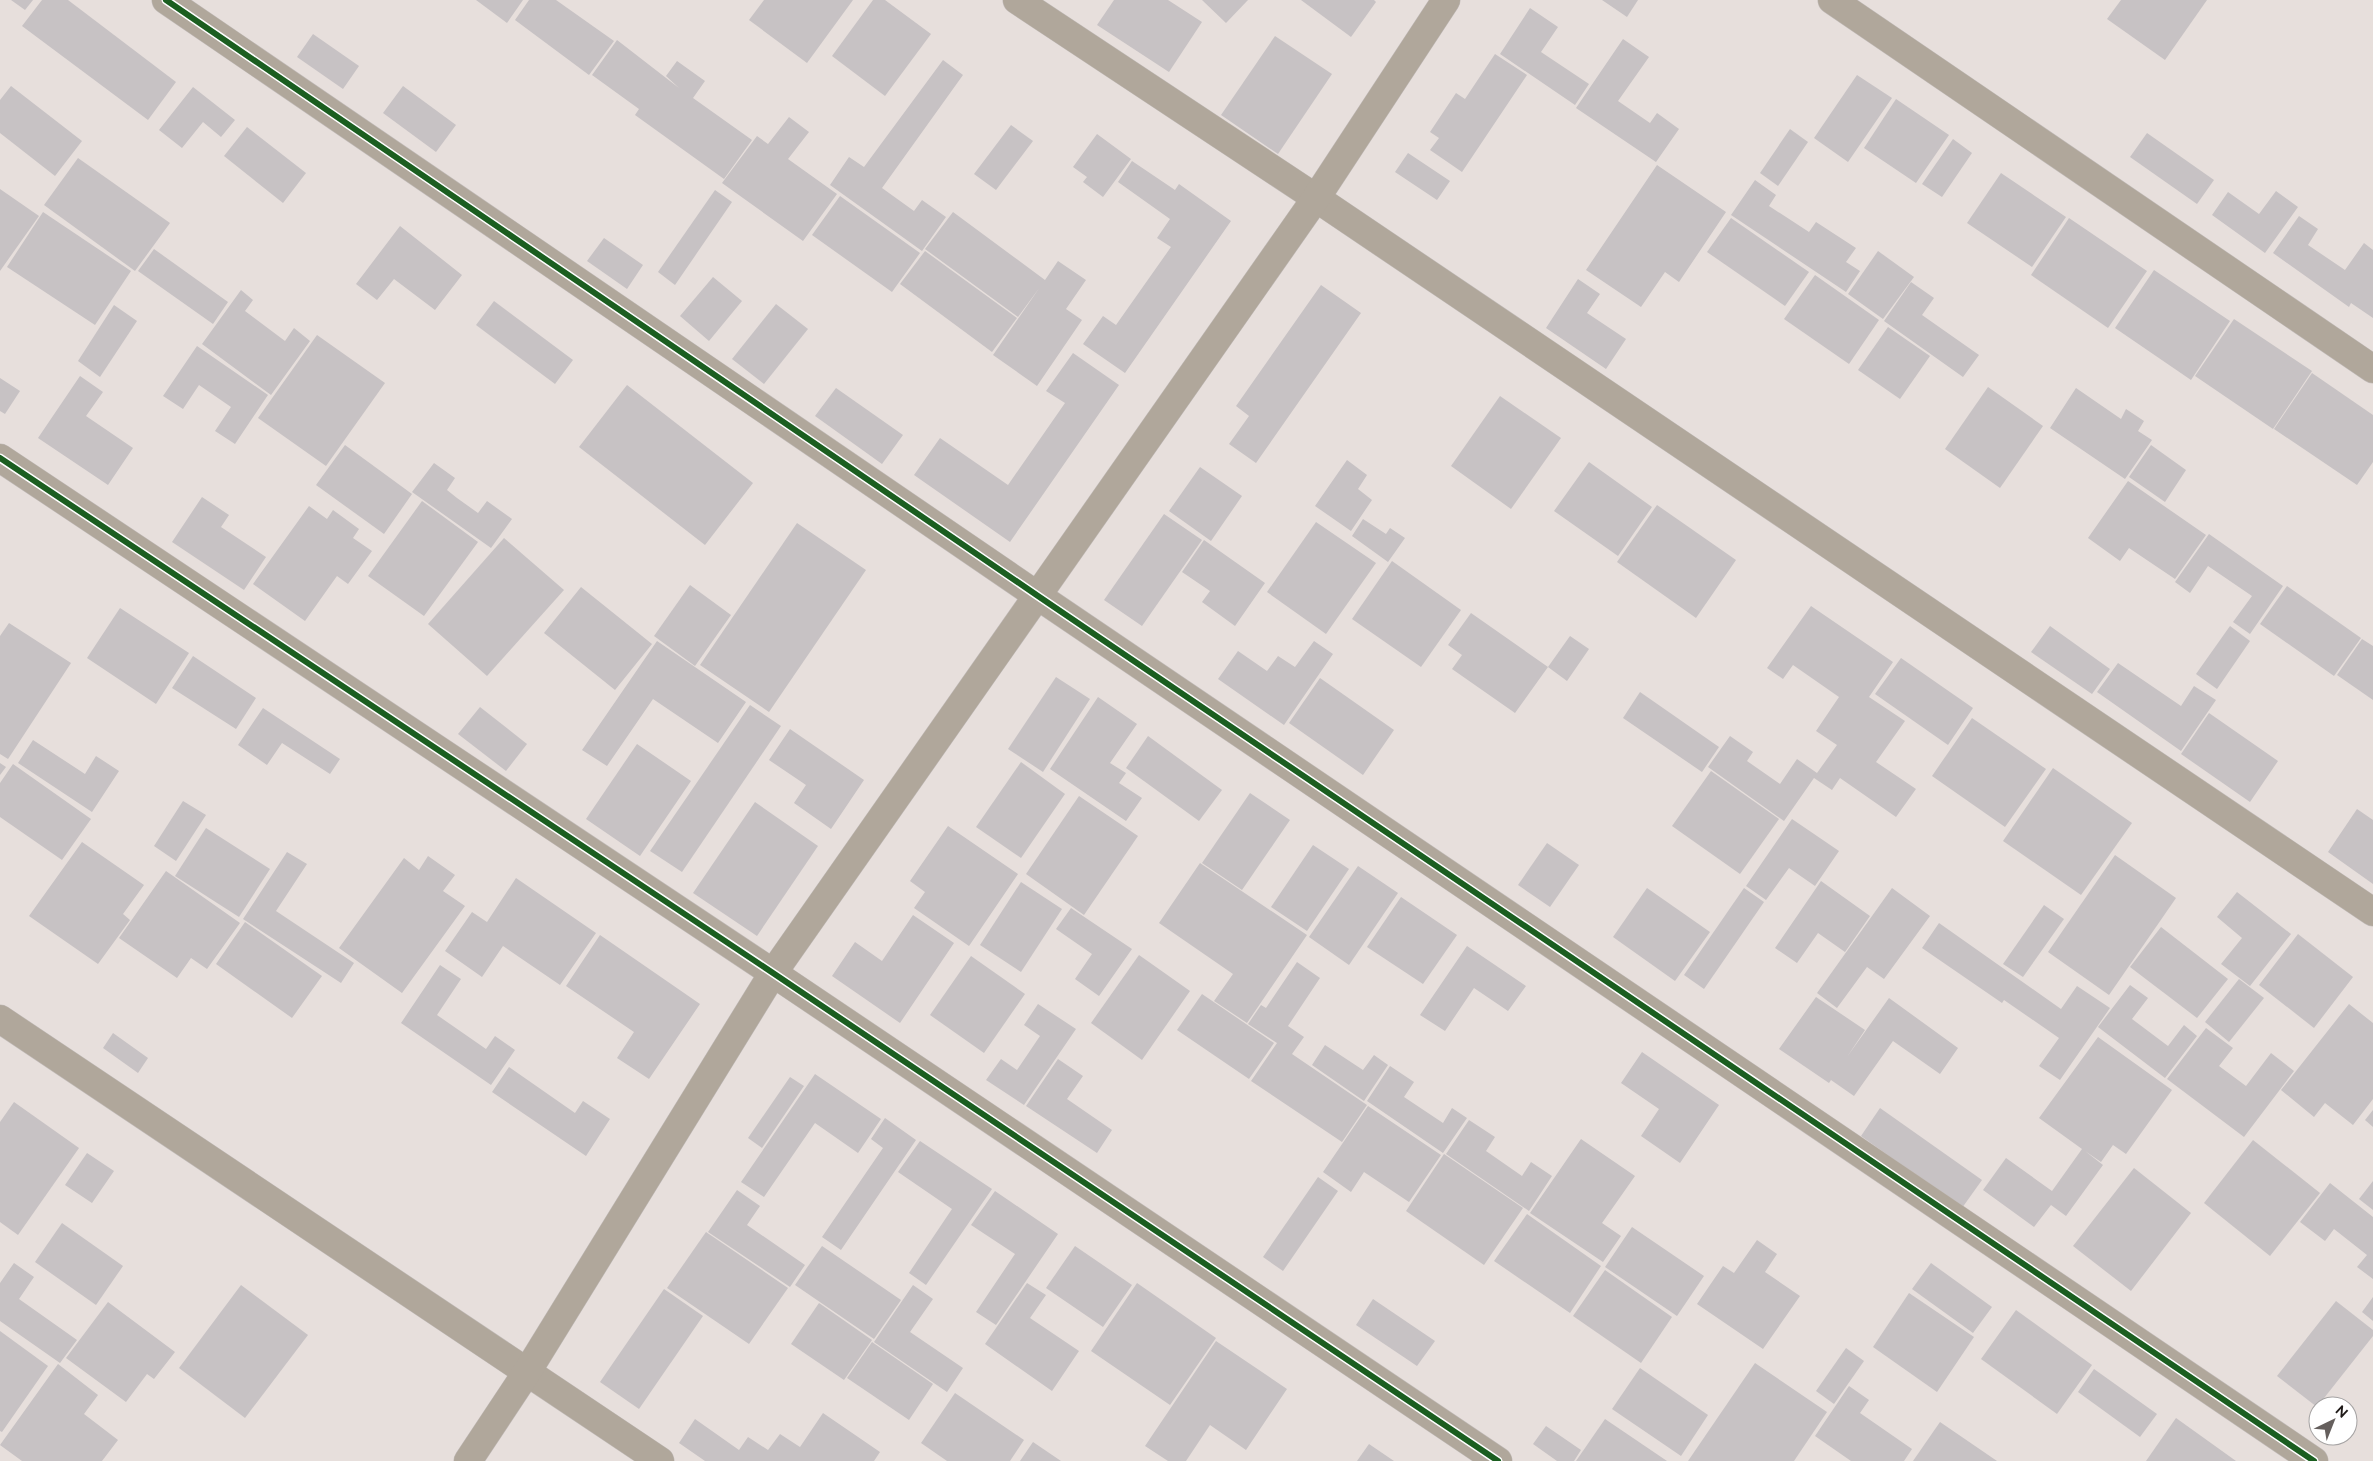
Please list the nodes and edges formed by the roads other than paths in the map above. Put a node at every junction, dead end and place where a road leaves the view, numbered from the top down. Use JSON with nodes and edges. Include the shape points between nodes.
{"nodes":[{"id":1,"x":166,"y":0,"type":"edge"},
{"id":2,"x":1017,"y":0,"type":"edge"},
{"id":3,"x":1446,"y":0,"type":"edge"},
{"id":4,"x":1832,"y":0,"type":"edge"},
{"id":5,"x":1316,"y":198,"type":"junction"},
{"id":6,"x":2373,"y":369,"type":"edge"},
{"id":7,"x":0,"y":458,"type":"edge"},
{"id":8,"x":1038,"y":596,"type":"junction"},
{"id":9,"x":2373,"y":912,"type":"edge"},
{"id":10,"x":773,"y":973,"type":"junction"},
{"id":11,"x":0,"y":1019,"type":"edge"},
{"id":12,"x":527,"y":1372,"type":"junction"},
{"id":13,"x":468,"y":1461,"type":"edge"},
{"id":14,"x":660,"y":1461,"type":"edge"},
{"id":15,"x":1498,"y":1461,"type":"edge"},
{"id":16,"x":2314,"y":1461,"type":"edge"}],
"edges":[{"from":1,"to":8,"type":"street"},
{"from":2,"to":5,"type":"street"},
{"from":3,"to":5,"type":"street"},
{"from":4,"to":6,"type":"street"},
{"from":5,"to":8,"type":"street"},
{"from":5,"to":9,"type":"street"},
{"from":7,"to":10,"type":"street"},
{"from":8,"to":10,"type":"street"},
{"from":8,"to":16,"type":"street"},
{"from":10,"to":12,"type":"street"},
{"from":10,"to":15,"type":"street"},
{"from":11,"to":12,"type":"street"},
{"from":12,"to":13,"type":"street"},
{"from":12,"to":14,"type":"street"}]}
